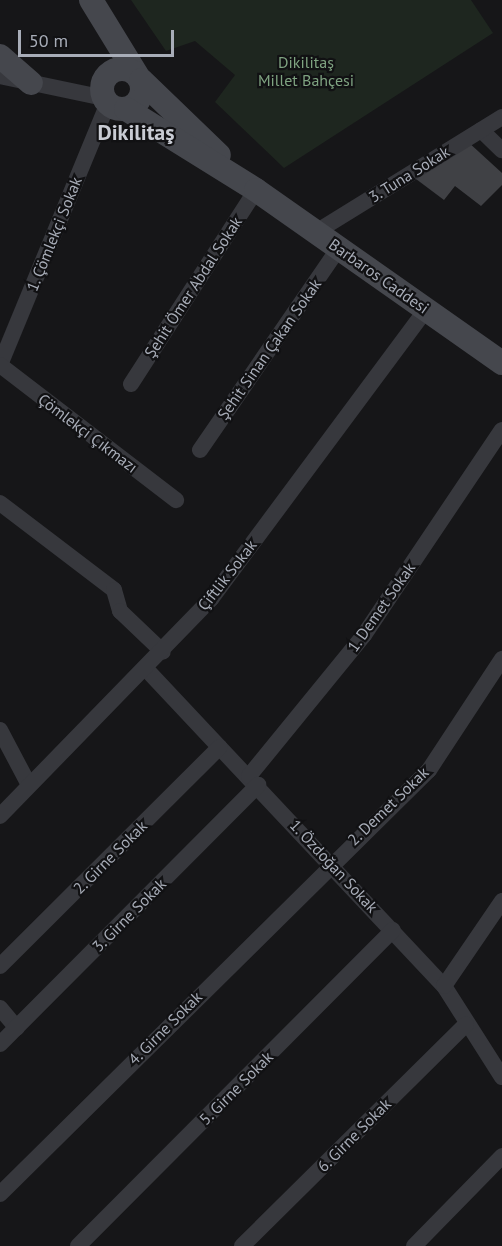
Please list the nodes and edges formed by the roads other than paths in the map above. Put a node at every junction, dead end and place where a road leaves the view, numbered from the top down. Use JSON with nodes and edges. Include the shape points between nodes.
{"nodes":[{"id":1,"x":91,"y":0,"type":"edge"},
{"id":2,"x":0,"y":56,"type":"edge"},
{"id":3,"x":0,"y":76,"type":"edge"},
{"id":4,"x":139,"y":77,"type":"junction"},
{"id":5,"x":31,"y":83,"type":"junction"},
{"id":6,"x":112,"y":104,"type":"junction"},
{"id":7,"x":502,"y":117,"type":"edge"},
{"id":8,"x":481,"y":130,"type":"junction"},
{"id":9,"x":502,"y":150,"type":"edge"},
{"id":10,"x":256,"y":190,"type":"junction"},
{"id":11,"x":316,"y":232,"type":"junction"},
{"id":12,"x":339,"y":248,"type":"junction"},
{"id":13,"x":426,"y":309,"type":"junction"},
{"id":14,"x":502,"y":363,"type":"edge"},
{"id":15,"x":0,"y":365,"type":"edge"},
{"id":16,"x":131,"y":384,"type":"dead end"},
{"id":17,"x":502,"y":430,"type":"edge"},
{"id":18,"x":200,"y":450,"type":"dead end"},
{"id":19,"x":176,"y":500,"type":"dead end"},
{"id":20,"x":0,"y":503,"type":"edge"},
{"id":21,"x":163,"y":652,"type":"junction"},
{"id":22,"x":502,"y":659,"type":"edge"},
{"id":23,"x":147,"y":670,"type":"junction"},
{"id":24,"x":0,"y":730,"type":"edge"},
{"id":25,"x":220,"y":747,"type":"junction"},
{"id":26,"x":254,"y":781,"type":"junction"},
{"id":27,"x":29,"y":785,"type":"junction"},
{"id":28,"x":0,"y":816,"type":"edge"},
{"id":29,"x":331,"y":861,"type":"junction"},
{"id":30,"x":502,"y":901,"type":"edge"},
{"id":31,"x":393,"y":930,"type":"junction"},
{"id":32,"x":0,"y":966,"type":"edge"},
{"id":33,"x":444,"y":986,"type":"junction"},
{"id":34,"x":0,"y":1008,"type":"edge"},
{"id":35,"x":466,"y":1024,"type":"junction"},
{"id":36,"x":17,"y":1028,"type":"junction"},
{"id":37,"x":0,"y":1044,"type":"edge"},
{"id":38,"x":502,"y":1077,"type":"edge"},
{"id":39,"x":502,"y":1156,"type":"edge"},
{"id":40,"x":0,"y":1194,"type":"edge"},
{"id":41,"x":78,"y":1246,"type":"edge"},
{"id":42,"x":242,"y":1246,"type":"edge"},
{"id":43,"x":414,"y":1246,"type":"edge"}],
"edges":[{"from":1,"to":4,"type":"main road"},
{"from":2,"to":5,"type":"main road"},
{"from":3,"to":5,"type":"street"},
{"from":4,"to":6,"type":"main road","via":[[141,98]]},
{"from":4,"to":6,"type":"main road","via":[[123,68],[107,75]]},
{"from":4,"to":10,"type":"main road"},
{"from":5,"to":6,"type":"street"},
{"from":6,"to":10,"type":"main road"},
{"from":6,"to":15,"type":"street","name":"1. Çömlekçi Sokak"},
{"from":7,"to":8,"type":"street","name":"3. Tuna Sokak"},
{"from":8,"to":9,"type":"street"},
{"from":8,"to":11,"type":"street","name":"3. Tuna Sokak"},
{"from":10,"to":11,"type":"main road","name":"Barbaros Caddesi"},
{"from":10,"to":16,"type":"street","name":"Şehit Ömer Abdal Sokak"},
{"from":11,"to":12,"type":"main road","name":"Barbaros Caddesi"},
{"from":12,"to":13,"type":"main road","name":"Barbaros Caddesi"},
{"from":12,"to":18,"type":"street","name":"Şehit Sinan Çakan Sokak"},
{"from":13,"to":14,"type":"main road","name":"Barbaros Caddesi"},
{"from":13,"to":21,"type":"street","name":"Çiftlik Sokak","via":[[211,599]]},
{"from":15,"to":19,"type":"street","name":"Çömlekçi Çıkmazı"},
{"from":17,"to":26,"type":"street","name":"1. Demet Sokak","via":[[364,635]]},
{"from":20,"to":21,"type":"street","via":[[114,591],[120,611]]},
{"from":21,"to":23,"type":"street","name":"Çiftlik Sokak"},
{"from":22,"to":29,"type":"street","name":"2. Demet Sokak","via":[[429,770]]},
{"from":23,"to":25,"type":"street","name":"1. Özdoğan Sokak"},
{"from":23,"to":27,"type":"street","name":"Çiftlik Sokak"},
{"from":24,"to":27,"type":"street"},
{"from":25,"to":26,"type":"street","name":"1. Özdoğan Sokak"},
{"from":25,"to":32,"type":"street","name":"2. Girne Sokak"},
{"from":26,"to":29,"type":"street","name":"1. Özdoğan Sokak"},
{"from":26,"to":36,"type":"street","name":"3. Girne Sokak"},
{"from":27,"to":28,"type":"street","name":"Çiftlik Sokak"},
{"from":29,"to":31,"type":"street","name":"1. Özdoğan Sokak"},
{"from":29,"to":40,"type":"street","name":"4. Girne Sokak"},
{"from":30,"to":33,"type":"street"},
{"from":31,"to":33,"type":"street","name":"1. Özdoğan Sokak"},
{"from":31,"to":41,"type":"street","name":"5. Girne Sokak"},
{"from":33,"to":35,"type":"street","name":"1. Özdoğan Sokak"},
{"from":34,"to":36,"type":"street"},
{"from":35,"to":38,"type":"street","name":"1. Özdoğan Sokak"},
{"from":35,"to":42,"type":"street","name":"6. Girne Sokak"},
{"from":36,"to":37,"type":"street","name":"3. Girne Sokak"},
{"from":39,"to":43,"type":"street"}]}
